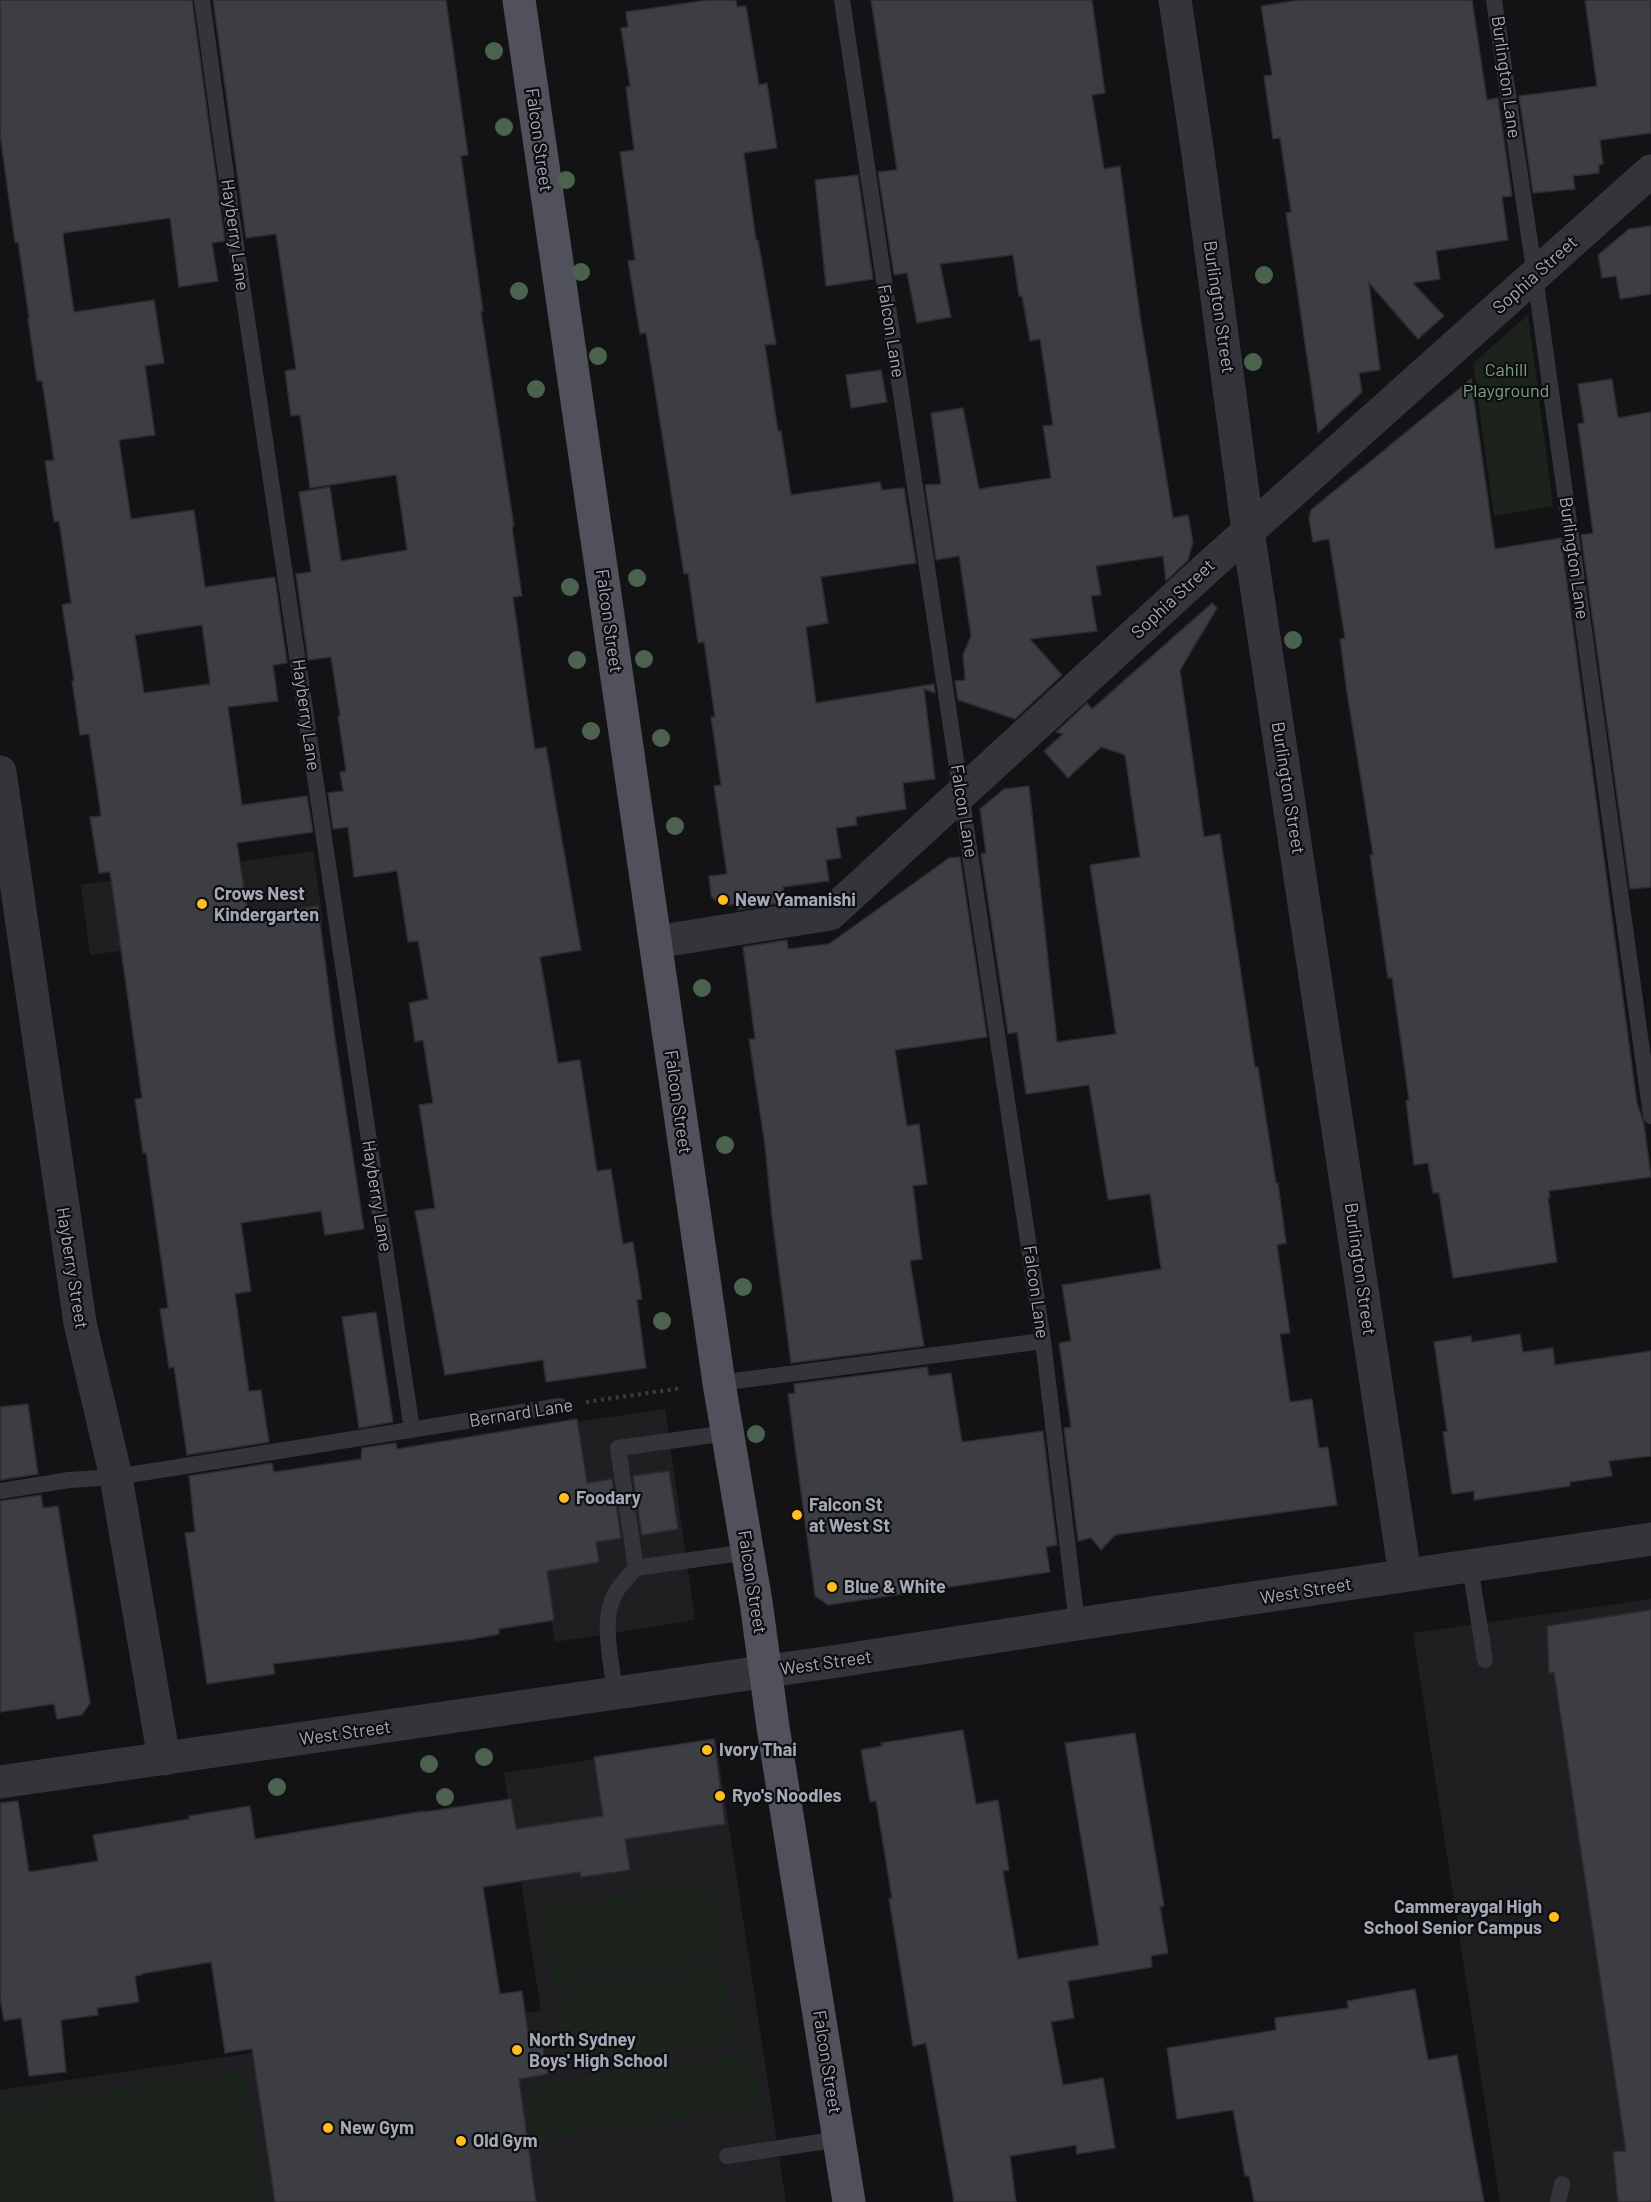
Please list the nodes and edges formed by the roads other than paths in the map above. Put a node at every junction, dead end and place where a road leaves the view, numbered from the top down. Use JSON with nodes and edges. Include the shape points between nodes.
{"nodes":[{"id":1,"x":202,"y":0,"type":"edge"},
{"id":2,"x":519,"y":0,"type":"edge"},
{"id":3,"x":842,"y":0,"type":"edge"},
{"id":4,"x":1175,"y":0,"type":"edge"},
{"id":5,"x":1494,"y":0,"type":"edge"},
{"id":6,"x":1651,"y":171,"type":"edge"},
{"id":7,"x":1535,"y":276,"type":"junction"},
{"id":8,"x":1248,"y":531,"type":"junction"},
{"id":9,"x":0,"y":772,"type":"edge"},
{"id":10,"x":961,"y":794,"type":"junction"},
{"id":11,"x":656,"y":942,"type":"junction"},
{"id":12,"x":1651,"y":1116,"type":"edge"},
{"id":13,"x":1043,"y":1341,"type":"junction"},
{"id":14,"x":719,"y":1383,"type":"junction"},
{"id":15,"x":560,"y":1406,"type":"road end"},
{"id":16,"x":412,"y":1430,"type":"junction"},
{"id":17,"x":727,"y":1433,"type":"junction"},
{"id":18,"x":116,"y":1477,"type":"junction"},
{"id":19,"x":0,"y":1491,"type":"edge"},
{"id":20,"x":1651,"y":1539,"type":"edge"},
{"id":21,"x":747,"y":1552,"type":"junction"},
{"id":22,"x":1470,"y":1566,"type":"junction"},
{"id":23,"x":636,"y":1568,"type":"junction"},
{"id":24,"x":1405,"y":1575,"type":"junction"},
{"id":25,"x":1077,"y":1624,"type":"junction"},
{"id":26,"x":1485,"y":1660,"type":"dead end"},
{"id":27,"x":765,"y":1671,"type":"junction"},
{"id":28,"x":615,"y":1693,"type":"junction"},
{"id":29,"x":164,"y":1759,"type":"junction"},
{"id":30,"x":0,"y":1782,"type":"edge"},
{"id":31,"x":840,"y":2139,"type":"junction"},
{"id":32,"x":728,"y":2156,"type":"dead end"},
{"id":33,"x":1562,"y":2184,"type":"dead end"},
{"id":34,"x":849,"y":2202,"type":"edge"},
{"id":35,"x":1558,"y":2202,"type":"edge"}],
"edges":[{"from":1,"to":16,"type":"lane","name":"Hayberry Lane"},
{"from":2,"to":11,"type":"main road","name":"Falcon Street"},
{"from":3,"to":10,"type":"lane","name":"Falcon Lane"},
{"from":4,"to":8,"type":"street","name":"Burlington Street"},
{"from":5,"to":7,"type":"lane","name":"Burlington Lane"},
{"from":6,"to":7,"type":"street","name":"Sophia Street"},
{"from":7,"to":8,"type":"street","name":"Sophia Street"},
{"from":7,"to":12,"type":"lane","name":"Burlington Lane"},
{"from":8,"to":10,"type":"street","name":"Sophia Street"},
{"from":8,"to":24,"type":"street","name":"Burlington Street"},
{"from":9,"to":18,"type":"street","name":"Hayberry Street","via":[[80,1323]]},
{"from":10,"to":11,"type":"street","name":"Sophia Street","via":[[830,914]]},
{"from":10,"to":13,"type":"lane","name":"Falcon Lane"},
{"from":11,"to":14,"type":"main road","name":"Falcon Street"},
{"from":13,"to":14,"type":"lane"},
{"from":13,"to":25,"type":"lane","name":"Falcon Lane"},
{"from":14,"to":17,"type":"main road","name":"Falcon Street"},
{"from":15,"to":16,"type":"lane","name":"Bernard Lane"},
{"from":16,"to":18,"type":"lane","name":"Bernard Lane"},
{"from":17,"to":21,"type":"main road","name":"Falcon Street"},
{"from":17,"to":23,"type":"lane","via":[[618,1448]]},
{"from":18,"to":19,"type":"lane","name":"Bernard Lane"},
{"from":18,"to":29,"type":"street","name":"Hayberry Street"},
{"from":20,"to":22,"type":"street","name":"West Street"},
{"from":21,"to":23,"type":"lane"},
{"from":21,"to":27,"type":"main road","name":"Falcon Street"},
{"from":22,"to":24,"type":"street","name":"West Street"},
{"from":22,"to":26,"type":"lane"},
{"from":23,"to":28,"type":"lane","via":[[609,1606],[607,1621]]},
{"from":24,"to":25,"type":"street","name":"West Street"},
{"from":25,"to":27,"type":"street","name":"West Street"},
{"from":27,"to":28,"type":"street","name":"West Street"},
{"from":27,"to":31,"type":"main road","name":"Falcon Street"},
{"from":28,"to":29,"type":"street","name":"West Street"},
{"from":29,"to":30,"type":"street","name":"West Street"},
{"from":31,"to":32,"type":"lane"},
{"from":31,"to":34,"type":"main road","name":"Falcon Street"},
{"from":33,"to":35,"type":"lane"}]}
